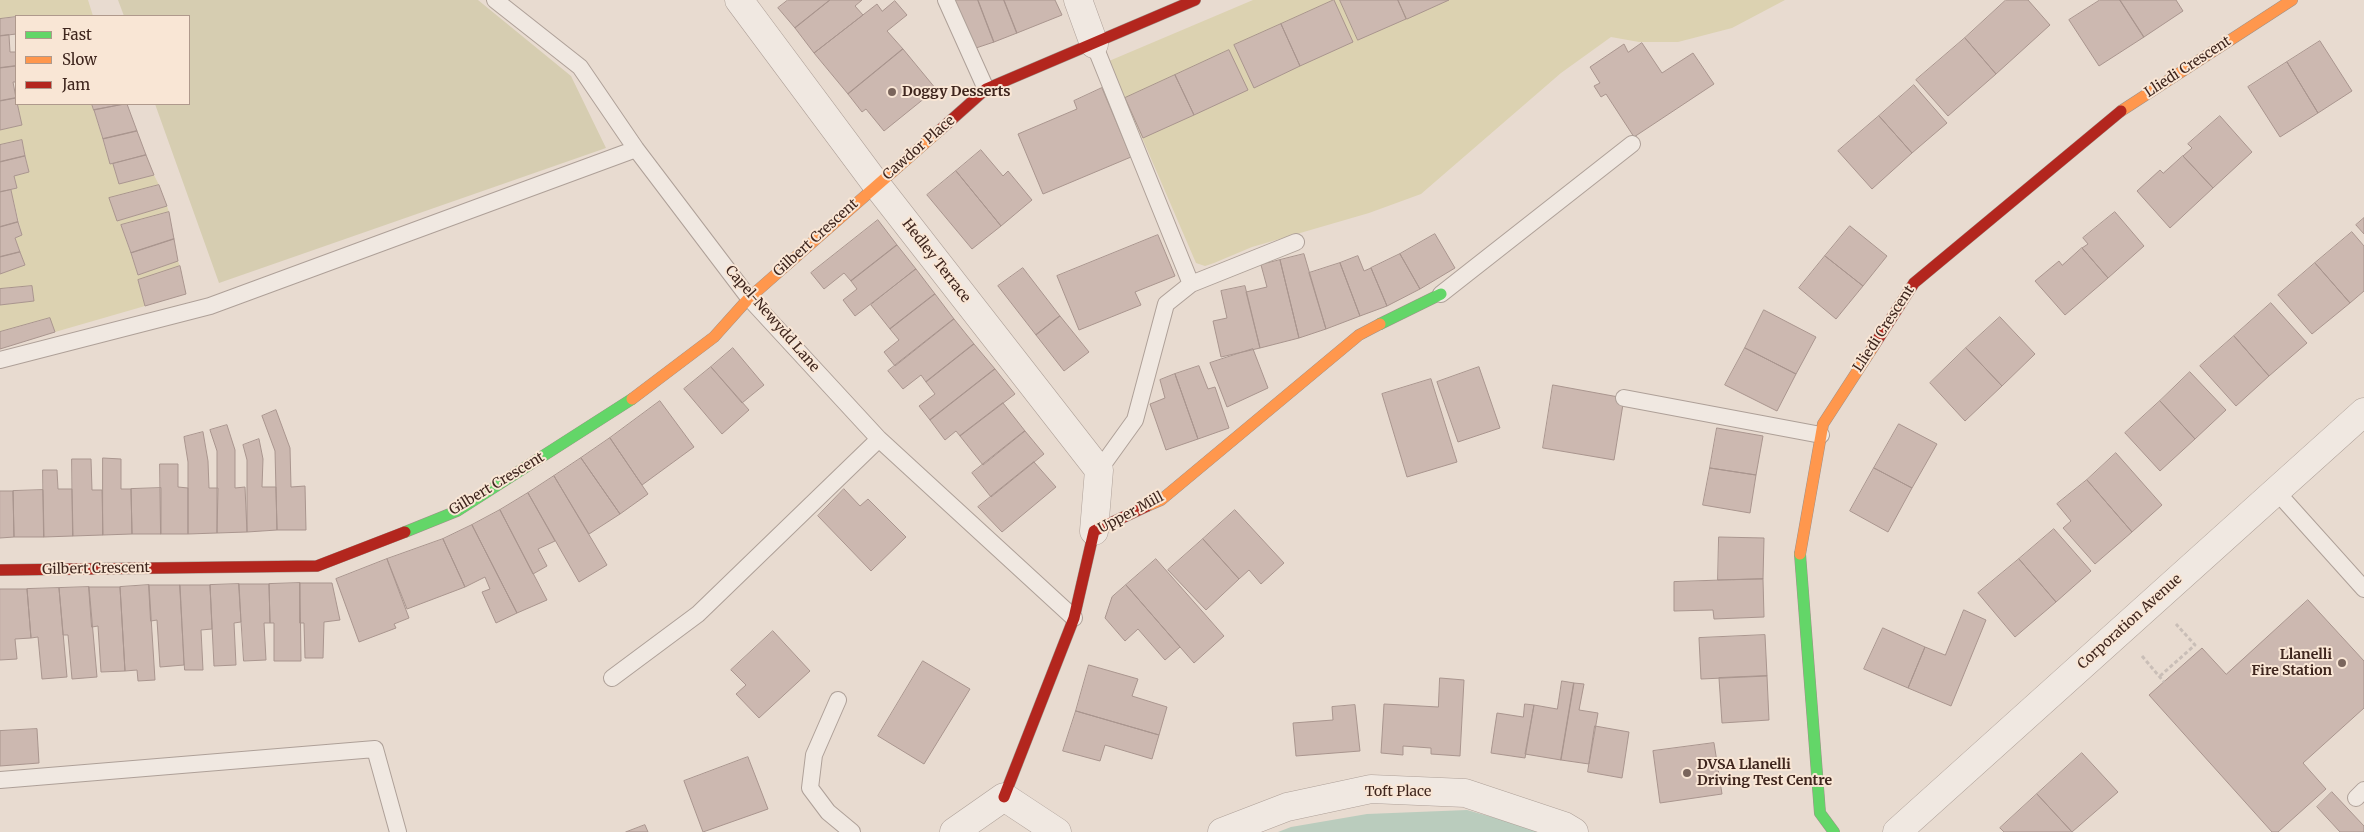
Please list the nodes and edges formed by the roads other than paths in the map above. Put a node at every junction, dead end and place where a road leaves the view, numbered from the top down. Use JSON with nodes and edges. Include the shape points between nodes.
{"nodes":[{"id":1,"x":495,"y":0,"type":"edge"},
{"id":2,"x":739,"y":0,"type":"edge"},
{"id":3,"x":946,"y":0,"type":"edge"},
{"id":4,"x":1078,"y":0,"type":"edge"},
{"id":5,"x":1194,"y":0,"type":"edge"},
{"id":6,"x":2292,"y":0,"type":"edge"},
{"id":7,"x":1094,"y":44,"type":"junction"},
{"id":8,"x":986,"y":89,"type":"junction"},
{"id":9,"x":1632,"y":144,"type":"dead end"},
{"id":10,"x":636,"y":149,"type":"junction"},
{"id":11,"x":876,"y":184,"type":"junction"},
{"id":12,"x":1296,"y":242,"type":"dead end"},
{"id":13,"x":1191,"y":284,"type":"junction"},
{"id":14,"x":1441,"y":294,"type":"joint"},
{"id":15,"x":749,"y":298,"type":"junction"},
{"id":16,"x":0,"y":360,"type":"edge"},
{"id":17,"x":1624,"y":398,"type":"dead end"},
{"id":18,"x":2364,"y":412,"type":"edge"},
{"id":19,"x":1821,"y":435,"type":"junction"},
{"id":20,"x":879,"y":439,"type":"junction"},
{"id":21,"x":1099,"y":470,"type":"junction"},
{"id":22,"x":2276,"y":491,"type":"junction"},
{"id":23,"x":1094,"y":531,"type":"junction"},
{"id":24,"x":0,"y":570,"type":"edge"},
{"id":25,"x":2364,"y":589,"type":"edge"},
{"id":26,"x":1074,"y":618,"type":"junction"},
{"id":27,"x":612,"y":678,"type":"dead end"},
{"id":28,"x":838,"y":700,"type":"dead end"},
{"id":29,"x":0,"y":780,"type":"edge"},
{"id":30,"x":1004,"y":797,"type":"junction"},
{"id":31,"x":398,"y":832,"type":"edge"},
{"id":32,"x":852,"y":832,"type":"edge"},
{"id":33,"x":954,"y":832,"type":"edge"},
{"id":34,"x":1057,"y":832,"type":"edge"},
{"id":35,"x":1222,"y":832,"type":"edge"},
{"id":36,"x":1574,"y":832,"type":"edge"},
{"id":37,"x":1834,"y":832,"type":"edge"},
{"id":38,"x":1897,"y":832,"type":"edge"}],
"edges":[{"from":1,"to":10,"type":"lane","name":"Capel-Newydd Lane","via":[[580,67]]},
{"from":2,"to":11,"type":"street","name":"Hedley Terrace"},
{"from":3,"to":8,"type":"lane"},
{"from":4,"to":7,"type":"street"},
{"from":5,"to":7,"type":"street","name":"Cawdor Place"},
{"from":6,"to":19,"type":"street","name":"Lliedi Crescent","via":[[2118,113],[1914,283],[1823,424]]},
{"from":7,"to":8,"type":"street","name":"Cawdor Place"},
{"from":7,"to":13,"type":"lane"},
{"from":8,"to":11,"type":"street","name":"Cawdor Place"},
{"from":9,"to":14,"type":"lane"},
{"from":10,"to":15,"type":"lane","name":"Capel-Newydd Lane"},
{"from":10,"to":16,"type":"lane","via":[[210,306]]},
{"from":11,"to":15,"type":"street","name":"Gilbert Crescent"},
{"from":11,"to":21,"type":"street","name":"Hedley Terrace"},
{"from":12,"to":13,"type":"lane"},
{"from":13,"to":21,"type":"lane","via":[[1166,304],[1135,420]]},
{"from":14,"to":23,"type":"street","name":"Upper Mill","via":[[1359,335],[1161,500]]},
{"from":15,"to":20,"type":"lane","name":"Capel-Newydd Lane"},
{"from":15,"to":24,"type":"street","name":"Gilbert Crescent","via":[[714,337],[618,410],[457,511],[317,566]]},
{"from":17,"to":19,"type":"lane"},
{"from":18,"to":22,"type":"street","name":"Corporation Avenue"},
{"from":19,"to":37,"type":"street","name":"Lliedi Crescent","via":[[1800,549],[1820,813]]},
{"from":20,"to":26,"type":"lane","name":"Capel-Newydd Lane"},
{"from":20,"to":27,"type":"lane","via":[[698,614]]},
{"from":21,"to":23,"type":"street"},
{"from":22,"to":25,"type":"lane"},
{"from":22,"to":38,"type":"street","name":"Corporation Avenue"},
{"from":23,"to":26,"type":"street","name":"Upper Mill"},
{"from":26,"to":30,"type":"street","name":"Upper Mill"},
{"from":28,"to":32,"type":"lane","via":[[814,756],[810,788],[828,812]]},
{"from":29,"to":31,"type":"lane","via":[[375,749]]},
{"from":30,"to":33,"type":"street"},
{"from":30,"to":34,"type":"street"},
{"from":35,"to":36,"type":"street","name":"Toft Place","via":[[1287,807],[1371,789],[1465,793]]}]}
